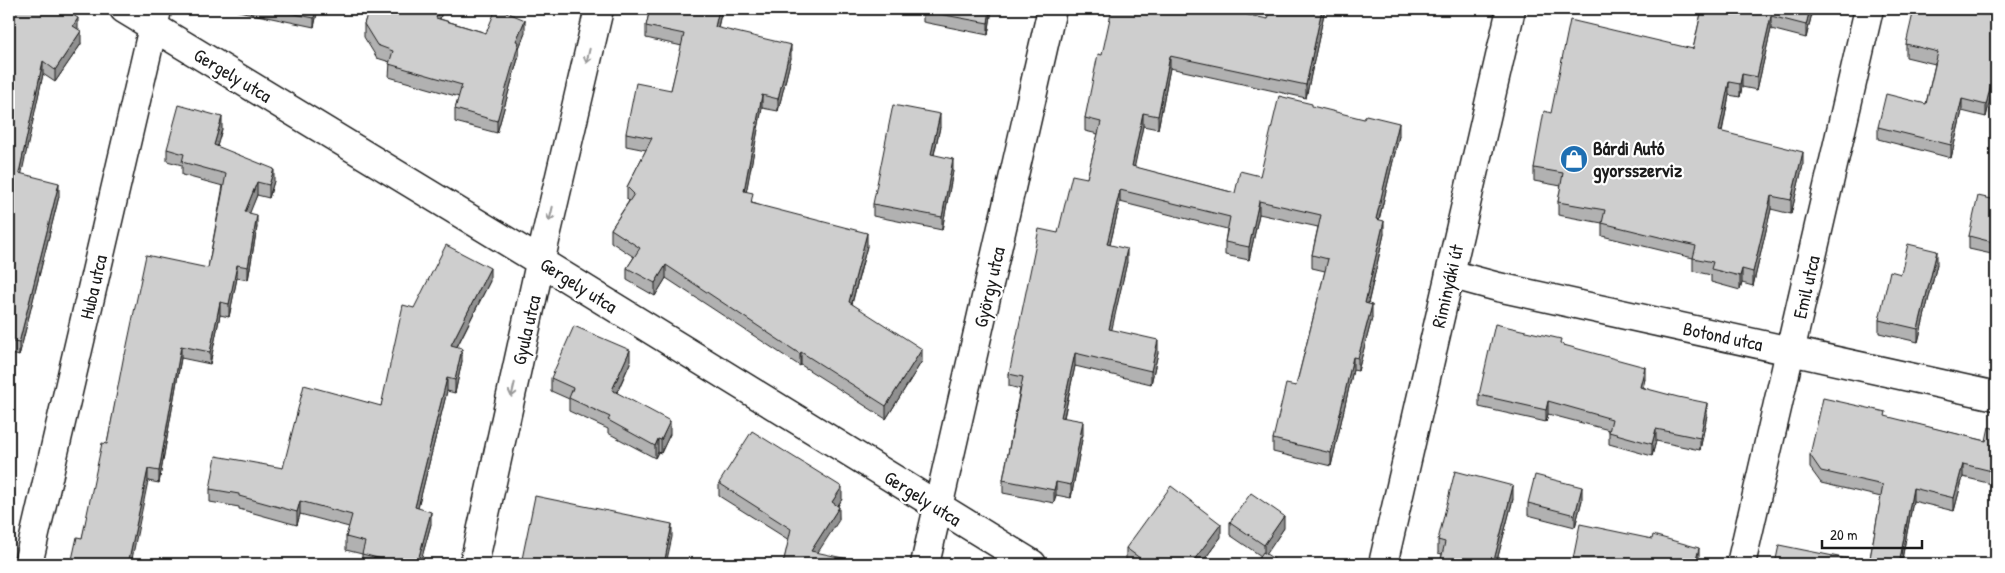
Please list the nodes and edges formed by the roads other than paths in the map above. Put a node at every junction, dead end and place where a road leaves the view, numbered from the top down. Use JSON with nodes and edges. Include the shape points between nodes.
{"nodes":[{"id":1,"x":124,"y":9,"type":"edge"},
{"id":2,"x":599,"y":9,"type":"edge"},
{"id":3,"x":1052,"y":9,"type":"edge"},
{"id":4,"x":1511,"y":9,"type":"edge"},
{"id":5,"x":1869,"y":9,"type":"edge"},
{"id":6,"x":155,"y":18,"type":"edge"},
{"id":7,"x":541,"y":262,"type":"junction"},
{"id":8,"x":1450,"y":274,"type":"junction"},
{"id":9,"x":1791,"y":350,"type":"junction"},
{"id":10,"x":1996,"y":396,"type":"edge"},
{"id":11,"x":938,"y":508,"type":"junction"},
{"id":12,"x":28,"y":564,"type":"edge"},
{"id":13,"x":474,"y":564,"type":"edge"},
{"id":14,"x":925,"y":564,"type":"edge"},
{"id":15,"x":1032,"y":564,"type":"edge"},
{"id":16,"x":1383,"y":564,"type":"edge"},
{"id":17,"x":1741,"y":564,"type":"edge"}],
"edges":[{"from":1,"to":6,"type":"street","name":"Gergely utca"},
{"from":2,"to":7,"type":"street","name":"Gyula utca","one_way":true},
{"from":3,"to":11,"type":"street","name":"György utca"},
{"from":4,"to":8,"type":"street","name":"Riminyáki út"},
{"from":5,"to":9,"type":"street","name":"Emil utca"},
{"from":6,"to":7,"type":"street","name":"Gergely utca"},
{"from":6,"to":12,"type":"street","name":"Huba utca"},
{"from":7,"to":11,"type":"street","name":"Gergely utca"},
{"from":7,"to":13,"type":"street","name":"Gyula utca","one_way":true},
{"from":8,"to":9,"type":"street","name":"Botond utca"},
{"from":8,"to":16,"type":"street","name":"Riminyáki út"},
{"from":9,"to":10,"type":"street","name":"Botond utca"},
{"from":9,"to":17,"type":"street","name":"Emil utca"},
{"from":11,"to":14,"type":"street","name":"György utca"},
{"from":11,"to":15,"type":"street","name":"Gergely utca"}]}
